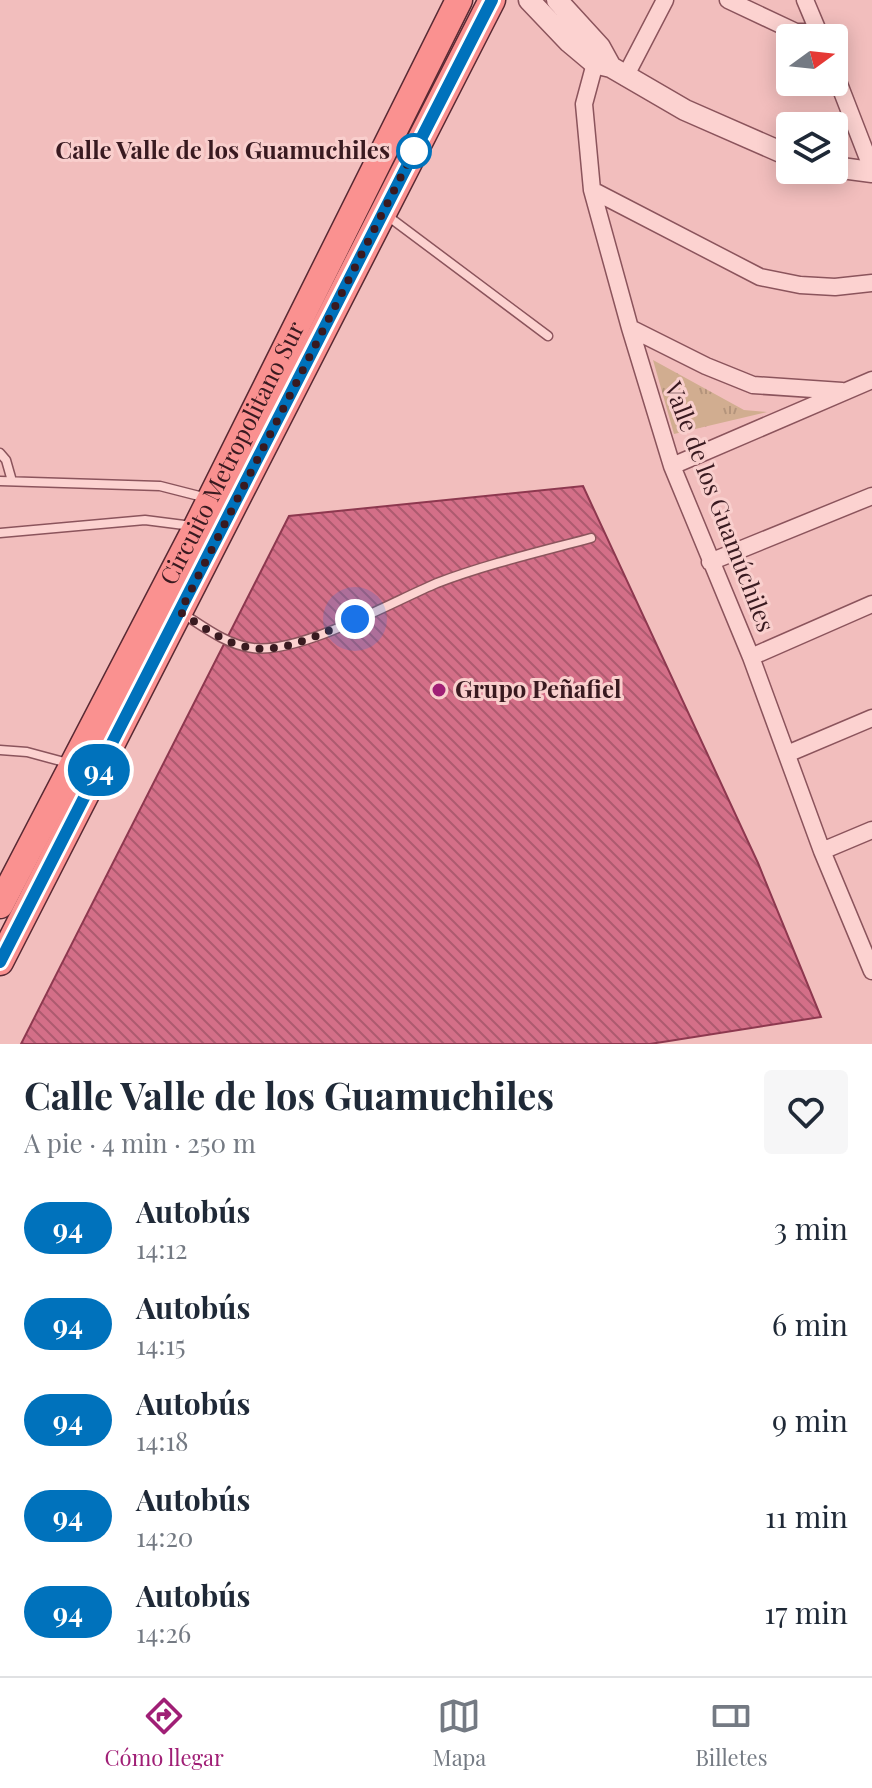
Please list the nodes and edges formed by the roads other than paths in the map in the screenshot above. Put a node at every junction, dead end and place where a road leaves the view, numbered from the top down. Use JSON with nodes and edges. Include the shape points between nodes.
{"nodes":[{"id":1,"x":459,"y":0,"type":"edge"},
{"id":2,"x":492,"y":0,"type":"edge"},
{"id":3,"x":529,"y":0,"type":"edge"},
{"id":4,"x":557,"y":0,"type":"edge"},
{"id":5,"x":665,"y":0,"type":"edge"},
{"id":6,"x":728,"y":0,"type":"edge"},
{"id":7,"x":805,"y":0,"type":"edge"},
{"id":8,"x":779,"y":24,"type":"edge"},
{"id":9,"x":815,"y":24,"type":"edge"},
{"id":10,"x":607,"y":63,"type":"junction"},
{"id":11,"x":844,"y":96,"type":"edge"},
{"id":12,"x":776,"y":150,"type":"edge"},
{"id":13,"x":848,"y":168,"type":"edge"},
{"id":14,"x":872,"y":170,"type":"edge"},
{"id":15,"x":592,"y":190,"type":"junction"},
{"id":16,"x":370,"y":208,"type":"junction"},
{"id":17,"x":872,"y":283,"type":"edge"},
{"id":18,"x":630,"y":328,"type":"junction"},
{"id":19,"x":548,"y":336,"type":"dead end"},
{"id":20,"x":872,"y":380,"type":"edge"},
{"id":21,"x":842,"y":391,"type":"junction"},
{"id":22,"x":0,"y":453,"type":"edge"},
{"id":23,"x":672,"y":466,"type":"junction"},
{"id":24,"x":0,"y":481,"type":"edge"},
{"id":25,"x":12,"y":481,"type":"junction"},
{"id":26,"x":872,"y":496,"type":"edge"},
{"id":27,"x":222,"y":502,"type":"junction"},
{"id":28,"x":197,"y":526,"type":"junction"},
{"id":29,"x":0,"y":533,"type":"edge"},
{"id":30,"x":591,"y":538,"type":"dead end"},
{"id":31,"x":710,"y":562,"type":"junction"},
{"id":32,"x":170,"y":604,"type":"junction"},
{"id":33,"x":872,"y":604,"type":"edge"},
{"id":34,"x":751,"y":657,"type":"junction"},
{"id":35,"x":872,"y":718,"type":"edge"},
{"id":36,"x":0,"y":750,"type":"edge"},
{"id":37,"x":787,"y":754,"type":"junction"},
{"id":38,"x":72,"y":764,"type":"junction"},
{"id":39,"x":872,"y":830,"type":"edge"},
{"id":40,"x":822,"y":851,"type":"junction"},
{"id":41,"x":0,"y":905,"type":"edge"},
{"id":42,"x":867,"y":943,"type":"edge"},
{"id":43,"x":0,"y":962,"type":"edge"},
{"id":44,"x":872,"y":971,"type":"edge"}],
"edges":[{"from":1,"to":16,"type":"main road","name":"Circuito Metropolitano Sur"},
{"from":2,"to":16,"type":"main road","name":"Circuito Metropolitano Sur"},
{"from":3,"to":10,"type":"street","via":[[569,42]]},
{"from":4,"to":10,"type":"street"},
{"from":5,"to":10,"type":"street","name":"Valle de los Guamúchiles"},
{"from":6,"to":8,"type":"street"},
{"from":7,"to":9,"type":"street"},
{"from":10,"to":12,"type":"street","via":[[685,110]]},
{"from":10,"to":15,"type":"street","name":"Valle de los Guamúchiles","via":[[584,104]]},
{"from":11,"to":14,"type":"street"},
{"from":13,"to":14,"type":"street"},
{"from":15,"to":17,"type":"street","via":[[760,277],[835,287]]},
{"from":15,"to":18,"type":"street","name":"Valle de los Guamúchiles"},
{"from":16,"to":19,"type":"lane"},
{"from":16,"to":27,"type":"main road","name":"Circuito Metropolitano Sur"},
{"from":18,"to":21,"type":"street","via":[[753,385]]},
{"from":18,"to":23,"type":"street","name":"Valle de los Guamúchiles"},
{"from":20,"to":21,"type":"street"},
{"from":21,"to":23,"type":"street"},
{"from":22,"to":25,"type":"lane"},
{"from":23,"to":31,"type":"street","name":"Valle de los Guamúchiles"},
{"from":24,"to":25,"type":"lane"},
{"from":25,"to":27,"type":"lane","via":[[160,486]]},
{"from":26,"to":31,"type":"street"},
{"from":27,"to":28,"type":"main road","name":"Circuito Metropolitano Sur"},
{"from":27,"to":32,"type":"main road","name":"Circuito Metropolitano Sur"},
{"from":28,"to":29,"type":"lane","via":[[145,520]]},
{"from":28,"to":32,"type":"main road","name":"Circuito Metropolitano Sur"},
{"from":30,"to":32,"type":"lane","via":[[438,583],[299,643],[254,649],[218,636]]},
{"from":31,"to":34,"type":"street","name":"Valle de los Guamúchiles"},
{"from":32,"to":38,"type":"main road","name":"Circuito Metropolitano Sur"},
{"from":32,"to":43,"type":"main road","name":"Circuito Metropolitano Sur"},
{"from":33,"to":34,"type":"street"},
{"from":34,"to":37,"type":"street","name":"Valle de los Guamúchiles"},
{"from":35,"to":37,"type":"street"},
{"from":36,"to":38,"type":"lane"},
{"from":37,"to":40,"type":"street","name":"Valle de los Guamúchiles"},
{"from":38,"to":41,"type":"main road","name":"Circuito Metropolitano Sur"},
{"from":39,"to":40,"type":"street"},
{"from":40,"to":42,"type":"street","name":"Valle de los Guamúchiles"},
{"from":42,"to":44,"type":"street","name":"Valle de los Guamúchiles"}]}
